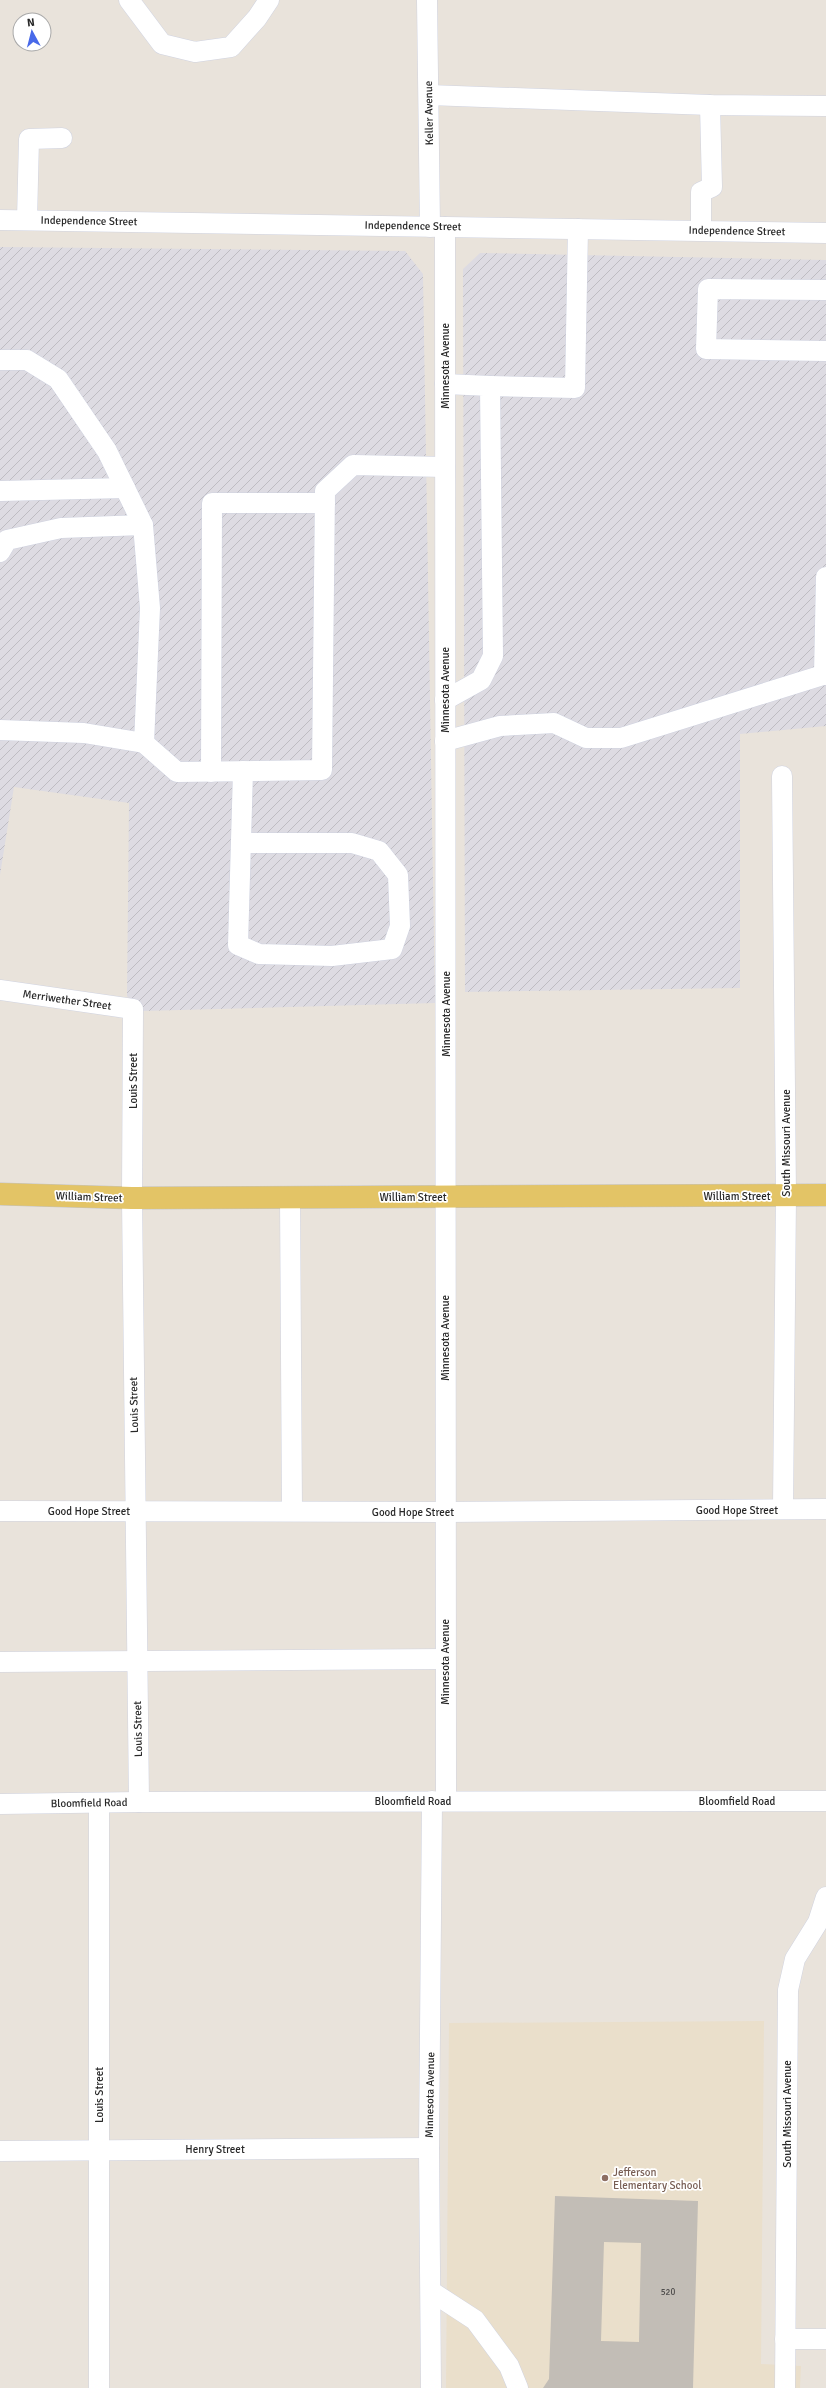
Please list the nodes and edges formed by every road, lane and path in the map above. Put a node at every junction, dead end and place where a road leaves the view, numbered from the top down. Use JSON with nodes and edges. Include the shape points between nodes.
{"nodes":[{"id":1,"x":129,"y":0,"type":"edge"},
{"id":2,"x":269,"y":0,"type":"edge"},
{"id":3,"x":427,"y":0,"type":"edge"},
{"id":4,"x":428,"y":95,"type":"junction"},
{"id":5,"x":710,"y":104,"type":"junction"},
{"id":6,"x":826,"y":106,"type":"edge"},
{"id":7,"x":62,"y":138,"type":"dead end"},
{"id":8,"x":0,"y":220,"type":"edge"},
{"id":9,"x":27,"y":220,"type":"junction"},
{"id":10,"x":438,"y":227,"type":"junction"},
{"id":11,"x":578,"y":229,"type":"junction"},
{"id":12,"x":701,"y":230,"type":"junction"},
{"id":13,"x":826,"y":233,"type":"edge"},
{"id":14,"x":826,"y":290,"type":"edge"},
{"id":15,"x":826,"y":351,"type":"edge"},
{"id":16,"x":0,"y":360,"type":"edge"},
{"id":17,"x":445,"y":384,"type":"junction"},
{"id":18,"x":490,"y":386,"type":"junction"},
{"id":19,"x":445,"y":467,"type":"junction"},
{"id":20,"x":125,"y":488,"type":"junction"},
{"id":21,"x":0,"y":491,"type":"edge"},
{"id":22,"x":325,"y":504,"type":"junction"},
{"id":23,"x":143,"y":525,"type":"junction"},
{"id":24,"x":0,"y":552,"type":"edge"},
{"id":25,"x":826,"y":577,"type":"edge"},
{"id":26,"x":825,"y":674,"type":"edge"},
{"id":27,"x":446,"y":700,"type":"junction"},
{"id":28,"x":0,"y":730,"type":"edge"},
{"id":29,"x":445,"y":741,"type":"junction"},
{"id":30,"x":144,"y":743,"type":"junction"},
{"id":31,"x":243,"y":771,"type":"junction"},
{"id":32,"x":211,"y":772,"type":"junction"},
{"id":33,"x":782,"y":776,"type":"dead end"},
{"id":34,"x":241,"y":843,"type":"junction"},
{"id":35,"x":0,"y":990,"type":"edge"},
{"id":36,"x":133,"y":1009,"type":"joint"},
{"id":37,"x":0,"y":1194,"type":"edge"},
{"id":38,"x":826,"y":1195,"type":"edge"},
{"id":39,"x":786,"y":1196,"type":"junction"},
{"id":40,"x":290,"y":1197,"type":"junction"},
{"id":41,"x":446,"y":1197,"type":"junction"},
{"id":42,"x":132,"y":1198,"type":"junction"},
{"id":43,"x":783,"y":1509,"type":"junction"},
{"id":44,"x":826,"y":1509,"type":"edge"},
{"id":45,"x":135,"y":1511,"type":"junction"},
{"id":46,"x":292,"y":1511,"type":"junction"},
{"id":47,"x":0,"y":1512,"type":"edge"},
{"id":48,"x":444,"y":1512,"type":"junction"},
{"id":49,"x":445,"y":1659,"type":"junction"},
{"id":50,"x":0,"y":1662,"type":"edge"},
{"id":51,"x":137,"y":1662,"type":"junction"},
{"id":52,"x":439,"y":1801,"type":"junction"},
{"id":53,"x":826,"y":1801,"type":"edge"},
{"id":54,"x":139,"y":1802,"type":"junction"},
{"id":55,"x":99,"y":1803,"type":"junction"},
{"id":56,"x":0,"y":1804,"type":"edge"},
{"id":57,"x":826,"y":1897,"type":"edge"},
{"id":58,"x":429,"y":2148,"type":"junction"},
{"id":59,"x":99,"y":2150,"type":"junction"},
{"id":60,"x":0,"y":2151,"type":"edge"},
{"id":61,"x":432,"y":2292,"type":"junction"},
{"id":62,"x":785,"y":2339,"type":"junction"},
{"id":63,"x":826,"y":2339,"type":"edge"},
{"id":64,"x":99,"y":2388,"type":"edge"},
{"id":65,"x":431,"y":2388,"type":"edge"},
{"id":66,"x":518,"y":2388,"type":"edge"},
{"id":67,"x":785,"y":2388,"type":"edge"}],
"edges":[{"from":1,"to":2,"type":"street","via":[[162,44],[195,52],[231,46],[257,18]]},
{"from":3,"to":4,"type":"street","name":"Keller Avenue"},
{"from":4,"to":5,"type":"street"},
{"from":4,"to":10,"type":"street","name":"Keller Avenue"},
{"from":5,"to":6,"type":"street"},
{"from":5,"to":12,"type":"street","via":[[712,187],[701,192]]},
{"from":7,"to":9,"type":"street","via":[[29,139]]},
{"from":8,"to":9,"type":"street","name":"Independence Street"},
{"from":9,"to":10,"type":"street","name":"Independence Street"},
{"from":10,"to":11,"type":"street","name":"Independence Street"},
{"from":10,"to":17,"type":"street","name":"Minnesota Avenue"},
{"from":11,"to":12,"type":"street","name":"Independence Street"},
{"from":11,"to":18,"type":"street","via":[[576,388]]},
{"from":12,"to":13,"type":"street","name":"Independence Street"},
{"from":14,"to":15,"type":"street","via":[[708,289],[706,349]]},
{"from":16,"to":20,"type":"street","via":[[27,360],[58,379],[107,451]]},
{"from":17,"to":18,"type":"street"},
{"from":17,"to":19,"type":"street","name":"Minnesota Avenue"},
{"from":18,"to":27,"type":"street","via":[[493,656],[480,680]]},
{"from":19,"to":22,"type":"street","via":[[353,465],[325,491]]},
{"from":19,"to":27,"type":"street","name":"Minnesota Avenue"},
{"from":20,"to":21,"type":"street"},
{"from":20,"to":23,"type":"street"},
{"from":22,"to":31,"type":"street","via":[[322,770]]},
{"from":22,"to":32,"type":"street","via":[[212,503]]},
{"from":23,"to":24,"type":"street","via":[[61,528],[7,540]]},
{"from":23,"to":30,"type":"street","via":[[150,608]]},
{"from":25,"to":26,"type":"street"},
{"from":26,"to":29,"type":"street","via":[[621,738],[586,738],[554,723],[500,726]]},
{"from":27,"to":29,"type":"street","name":"Minnesota Avenue"},
{"from":28,"to":30,"type":"street","via":[[84,733]]},
{"from":29,"to":41,"type":"street","name":"Minnesota Avenue"},
{"from":30,"to":32,"type":"street","via":[[177,772]]},
{"from":31,"to":32,"type":"street"},
{"from":31,"to":34,"type":"street"},
{"from":33,"to":39,"type":"street","name":"South Missouri Avenue"},
{"from":34,"to":34,"type":"street","via":[[238,945],[259,954],[332,956],[392,949],[400,926],[398,875],[379,851],[352,843]]},
{"from":35,"to":36,"type":"street","name":"Merriwether Street"},
{"from":36,"to":42,"type":"street","name":"Louis Street"},
{"from":37,"to":42,"type":"main road","name":"William Street"},
{"from":38,"to":39,"type":"main road","name":"William Street"},
{"from":39,"to":41,"type":"main road","name":"William Street"},
{"from":39,"to":43,"type":"street","name":"South Missouri Avenue"},
{"from":40,"to":41,"type":"main road","name":"William Street"},
{"from":40,"to":42,"type":"main road","name":"William Street"},
{"from":40,"to":46,"type":"street"},
{"from":41,"to":48,"type":"street","name":"Minnesota Avenue"},
{"from":42,"to":45,"type":"street","name":"Louis Street"},
{"from":43,"to":44,"type":"street","name":"Good Hope Street"},
{"from":43,"to":48,"type":"street","name":"Good Hope Street"},
{"from":45,"to":46,"type":"street","name":"Good Hope Street"},
{"from":45,"to":47,"type":"street","name":"Good Hope Street"},
{"from":45,"to":51,"type":"street","name":"Louis Street"},
{"from":46,"to":48,"type":"street","name":"Good Hope Street"},
{"from":48,"to":49,"type":"street","name":"Minnesota Avenue"},
{"from":49,"to":51,"type":"street"},
{"from":49,"to":52,"type":"street","name":"Minnesota Avenue"},
{"from":50,"to":51,"type":"street"},
{"from":51,"to":54,"type":"street","name":"Louis Street"},
{"from":52,"to":53,"type":"street","name":"Bloomfield Road"},
{"from":52,"to":54,"type":"street","name":"Bloomfield Road"},
{"from":52,"to":58,"type":"street","name":"Minnesota Avenue"},
{"from":54,"to":55,"type":"street","name":"Bloomfield Road"},
{"from":55,"to":56,"type":"street","name":"Bloomfield Road"},
{"from":55,"to":59,"type":"street","name":"Louis Street"},
{"from":57,"to":62,"type":"street","name":"South Missouri Avenue","via":[[818,1922],[795,1959],[788,1990]]},
{"from":58,"to":59,"type":"street","name":"Henry Street"},
{"from":58,"to":61,"type":"street","name":"Minnesota Avenue"},
{"from":59,"to":60,"type":"street","name":"Henry Street"},
{"from":59,"to":64,"type":"street","name":"Louis Street"},
{"from":61,"to":65,"type":"street","name":"Minnesota Avenue"},
{"from":61,"to":66,"type":"street","via":[[475,2320],[509,2366]]},
{"from":62,"to":63,"type":"street"},
{"from":62,"to":67,"type":"street","name":"South Missouri Avenue"}]}
